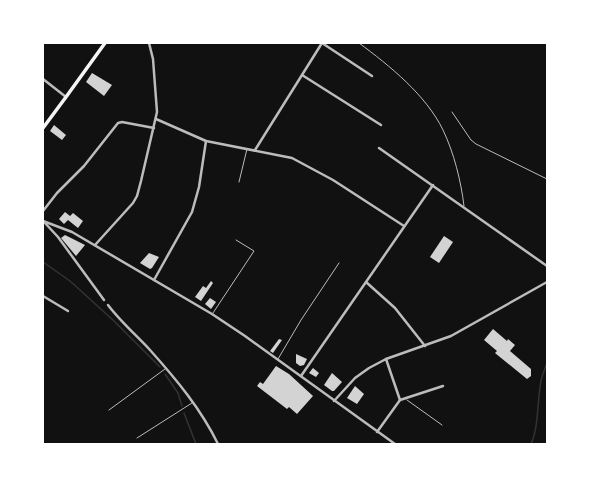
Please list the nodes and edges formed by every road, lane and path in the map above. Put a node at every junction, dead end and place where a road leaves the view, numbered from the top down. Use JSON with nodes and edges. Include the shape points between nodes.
{"nodes":[{"id":1,"x":104,"y":43,"type":"edge"},
{"id":2,"x":149,"y":43,"type":"edge"},
{"id":3,"x":322,"y":43,"type":"edge"},
{"id":4,"x":359,"y":43,"type":"edge"},
{"id":5,"x":302,"y":75,"type":"junction"},
{"id":6,"x":372,"y":76,"type":"dead end"},
{"id":7,"x":43,"y":79,"type":"edge"},
{"id":8,"x":66,"y":97,"type":"junction"},
{"id":9,"x":452,"y":112,"type":"dead end"},
{"id":10,"x":156,"y":119,"type":"junction"},
{"id":11,"x":381,"y":125,"type":"dead end"},
{"id":12,"x":43,"y":128,"type":"edge"},
{"id":13,"x":154,"y":128,"type":"junction"},
{"id":14,"x":206,"y":141,"type":"junction"},
{"id":15,"x":379,"y":148,"type":"dead end"},
{"id":16,"x":247,"y":149,"type":"junction"},
{"id":17,"x":255,"y":150,"type":"junction"},
{"id":18,"x":547,"y":179,"type":"edge"},
{"id":19,"x":239,"y":182,"type":"dead end"},
{"id":20,"x":433,"y":185,"type":"junction"},
{"id":21,"x":464,"y":207,"type":"junction"},
{"id":22,"x":43,"y":211,"type":"edge"},
{"id":23,"x":44,"y":222,"type":"edge"},
{"id":24,"x":404,"y":226,"type":"junction"},
{"id":25,"x":236,"y":240,"type":"dead end"},
{"id":26,"x":95,"y":246,"type":"junction"},
{"id":27,"x":339,"y":263,"type":"dead end"},
{"id":28,"x":547,"y":266,"type":"edge"},
{"id":29,"x":154,"y":280,"type":"junction"},
{"id":30,"x":366,"y":282,"type":"junction"},
{"id":31,"x":547,"y":282,"type":"edge"},
{"id":32,"x":43,"y":296,"type":"edge"},
{"id":33,"x":104,"y":300,"type":"dead end"},
{"id":34,"x":108,"y":305,"type":"dead end"},
{"id":35,"x":68,"y":311,"type":"dead end"},
{"id":36,"x":212,"y":314,"type":"junction"},
{"id":37,"x":425,"y":346,"type":"junction"},
{"id":38,"x":386,"y":359,"type":"junction"},
{"id":39,"x":277,"y":360,"type":"junction"},
{"id":40,"x":166,"y":368,"type":"junction"},
{"id":41,"x":301,"y":376,"type":"junction"},
{"id":42,"x":443,"y":386,"type":"dead end"},
{"id":43,"x":405,"y":398,"type":"junction"},
{"id":44,"x":400,"y":400,"type":"junction"},
{"id":45,"x":334,"y":401,"type":"junction"},
{"id":46,"x":193,"y":402,"type":"junction"},
{"id":47,"x":109,"y":410,"type":"dead end"},
{"id":48,"x":442,"y":424,"type":"dead end"},
{"id":49,"x":377,"y":432,"type":"junction"},
{"id":50,"x":137,"y":438,"type":"dead end"},
{"id":51,"x":218,"y":444,"type":"edge"},
{"id":52,"x":395,"y":444,"type":"edge"}],
"edges":[{"from":1,"to":8,"type":"main road"},
{"from":2,"to":10,"type":"street","via":[[158,107]]},
{"from":3,"to":5,"type":"street"},
{"from":3,"to":6,"type":"street"},
{"from":4,"to":21,"type":"lane","via":[[406,82],[439,122],[451,150]]},
{"from":5,"to":11,"type":"street"},
{"from":5,"to":17,"type":"street"},
{"from":7,"to":8,"type":"street"},
{"from":8,"to":12,"type":"main road"},
{"from":9,"to":18,"type":"lane","via":[[476,144]]},
{"from":10,"to":13,"type":"street"},
{"from":10,"to":14,"type":"street"},
{"from":13,"to":22,"type":"street","via":[[118,122],[84,166]]},
{"from":13,"to":26,"type":"street","via":[[137,196]]},
{"from":14,"to":16,"type":"street"},
{"from":14,"to":29,"type":"street","via":[[199,187],[192,212]]},
{"from":15,"to":20,"type":"street"},
{"from":16,"to":17,"type":"street"},
{"from":16,"to":19,"type":"lane"},
{"from":17,"to":24,"type":"street","via":[[292,158],[313,168]]},
{"from":20,"to":21,"type":"street"},
{"from":20,"to":24,"type":"street"},
{"from":21,"to":28,"type":"street"},
{"from":23,"to":26,"type":"street","via":[[72,232]]},
{"from":23,"to":33,"type":"street"},
{"from":24,"to":30,"type":"street"},
{"from":25,"to":36,"type":"lane","via":[[254,251]]},
{"from":26,"to":29,"type":"street"},
{"from":27,"to":39,"type":"lane"},
{"from":29,"to":36,"type":"street"},
{"from":30,"to":37,"type":"street","via":[[396,308]]},
{"from":30,"to":41,"type":"street"},
{"from":31,"to":37,"type":"street","via":[[472,326]]},
{"from":32,"to":35,"type":"street"},
{"from":34,"to":40,"type":"street"},
{"from":36,"to":39,"type":"street"},
{"from":37,"to":38,"type":"street"},
{"from":38,"to":44,"type":"street"},
{"from":38,"to":45,"type":"street","via":[[355,378]]},
{"from":39,"to":41,"type":"street"},
{"from":40,"to":46,"type":"street"},
{"from":40,"to":47,"type":"lane"},
{"from":41,"to":45,"type":"street"},
{"from":42,"to":43,"type":"street"},
{"from":43,"to":44,"type":"street"},
{"from":43,"to":48,"type":"lane"},
{"from":44,"to":49,"type":"street"},
{"from":45,"to":49,"type":"street"},
{"from":46,"to":50,"type":"lane"},
{"from":46,"to":51,"type":"street"},
{"from":49,"to":52,"type":"street"}]}
